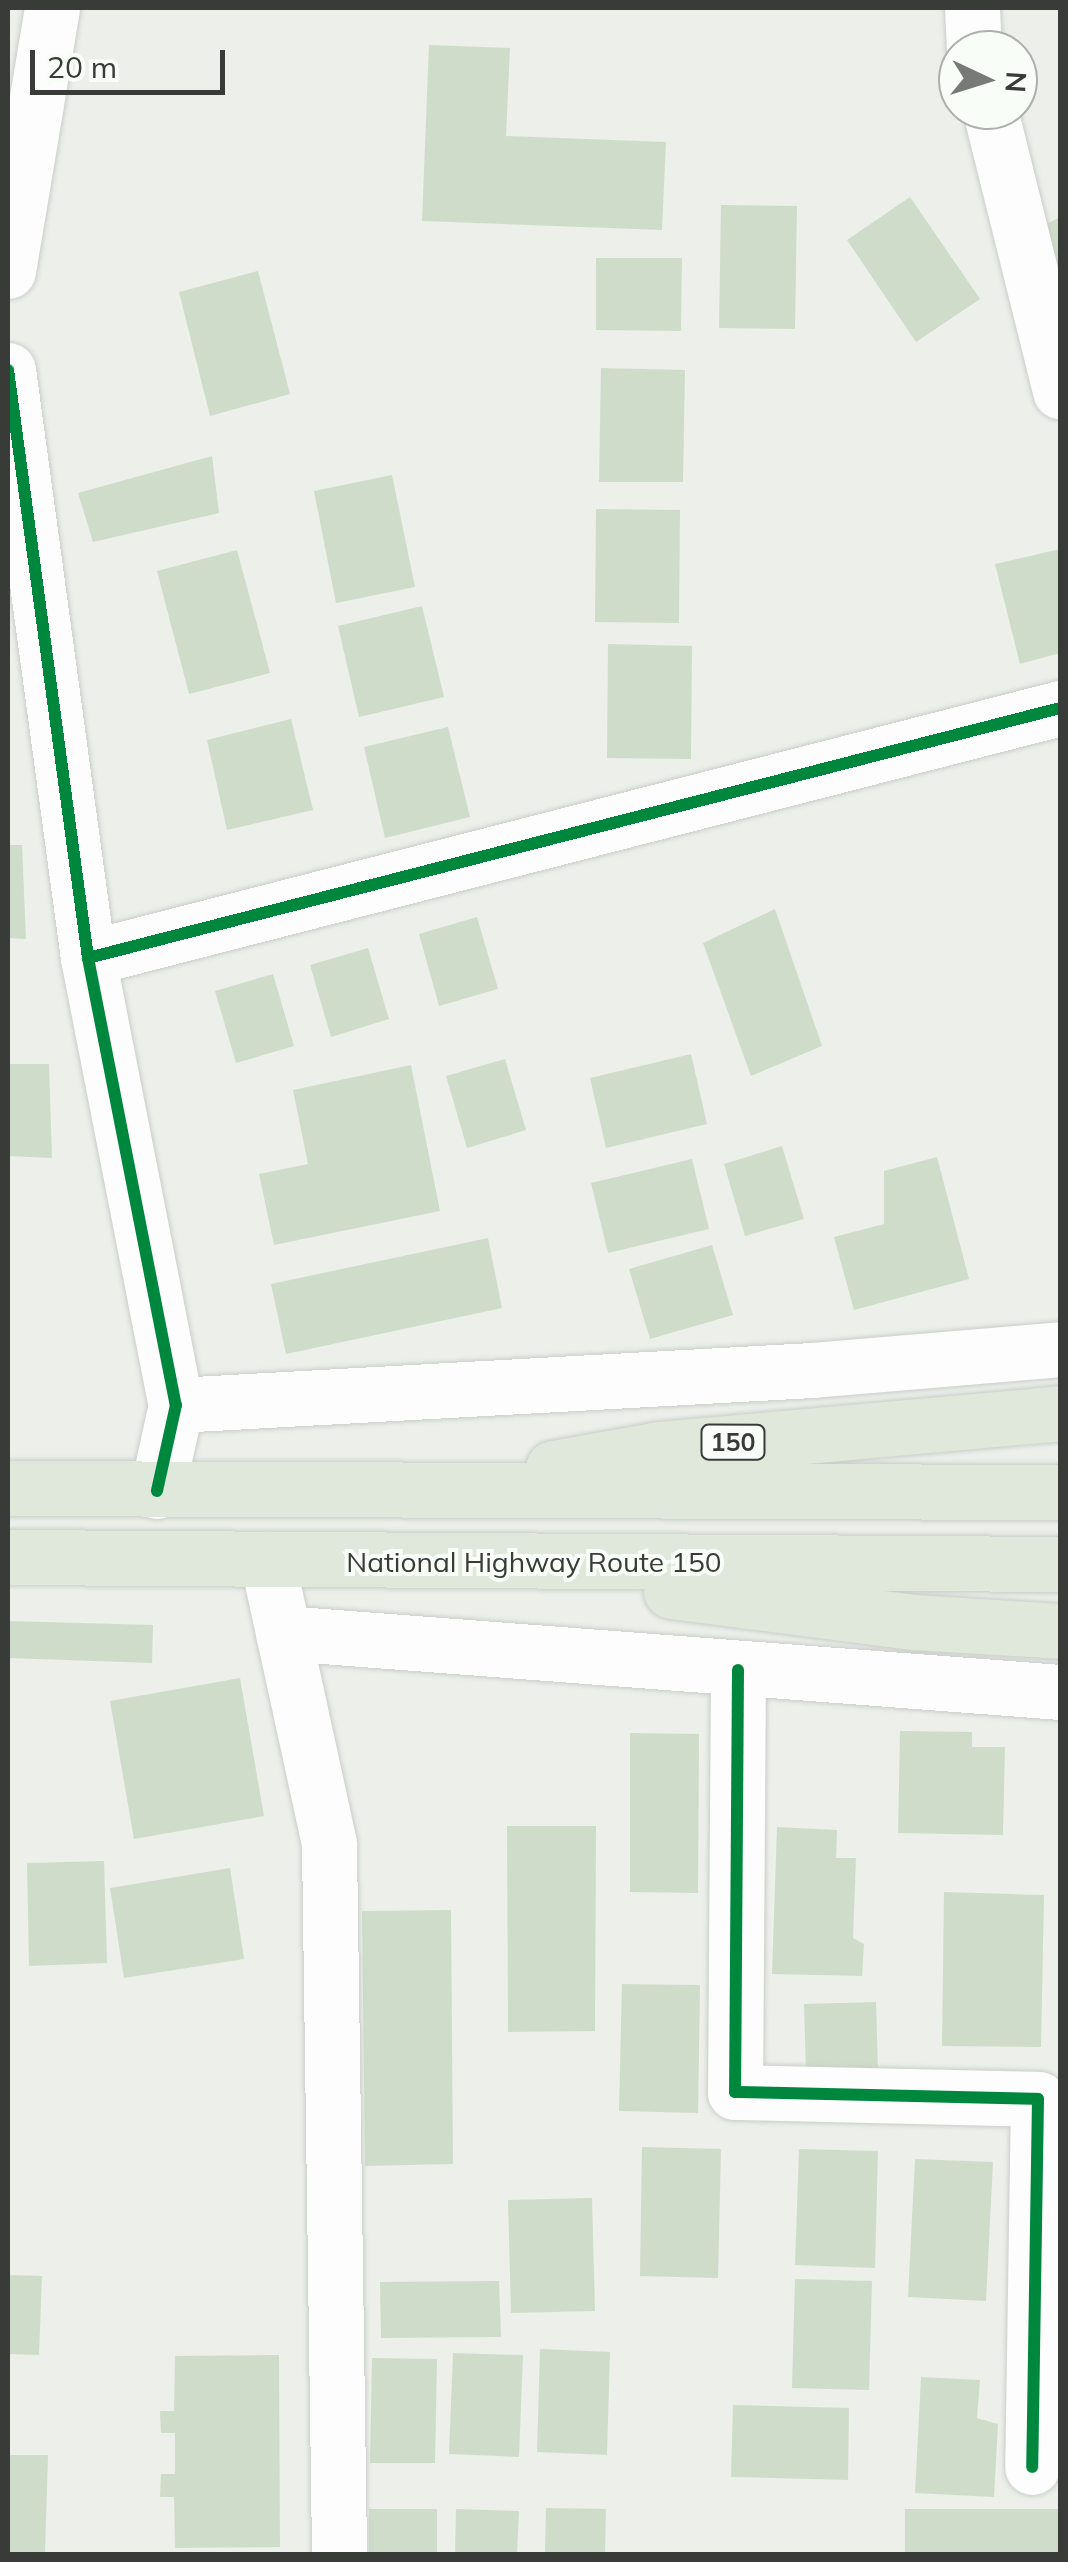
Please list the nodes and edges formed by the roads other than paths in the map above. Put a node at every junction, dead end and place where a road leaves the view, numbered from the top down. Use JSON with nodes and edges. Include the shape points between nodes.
{"nodes":[{"id":1,"x":52,"y":8,"type":"edge"},
{"id":2,"x":995,"y":130,"type":"edge"},
{"id":3,"x":8,"y":271,"type":"edge"},
{"id":4,"x":8,"y":370,"type":"edge"},
{"id":5,"x":1060,"y":392,"type":"edge"},
{"id":6,"x":1060,"y":708,"type":"edge"},
{"id":7,"x":88,"y":958,"type":"junction"},
{"id":8,"x":1060,"y":1349,"type":"edge"},
{"id":9,"x":176,"y":1404,"type":"junction"},
{"id":10,"x":1060,"y":1413,"type":"edge"},
{"id":11,"x":8,"y":1488,"type":"edge"},
{"id":12,"x":158,"y":1491,"type":"junction"},
{"id":13,"x":1060,"y":1492,"type":"edge"},
{"id":14,"x":408,"y":1493,"type":"junction"},
{"id":15,"x":8,"y":1558,"type":"edge"},
{"id":16,"x":267,"y":1558,"type":"junction"},
{"id":17,"x":452,"y":1564,"type":"junction"},
{"id":18,"x":1060,"y":1564,"type":"edge"},
{"id":19,"x":1060,"y":1631,"type":"edge"},
{"id":20,"x":284,"y":1632,"type":"junction"},
{"id":21,"x":738,"y":1670,"type":"junction"},
{"id":22,"x":1060,"y":1692,"type":"edge"},
{"id":23,"x":1032,"y":2466,"type":"dead end"},
{"id":24,"x":339,"y":2554,"type":"edge"}],
"edges":[{"from":1,"to":3,"type":"street"},
{"from":2,"to":5,"type":"street"},
{"from":4,"to":7,"type":"street"},
{"from":6,"to":7,"type":"street"},
{"from":7,"to":9,"type":"street"},
{"from":8,"to":9,"type":"street","via":[[791,1371]]},
{"from":9,"to":12,"type":"street"},
{"from":10,"to":14,"type":"highway","number":"150","via":[[660,1449]]},
{"from":11,"to":12,"type":"highway","number":"150"},
{"from":12,"to":14,"type":"highway","number":"150"},
{"from":13,"to":14,"type":"highway","number":"150"},
{"from":15,"to":16,"type":"highway","name":"National Highway Route 150"},
{"from":16,"to":17,"type":"highway","name":"National Highway Route 150"},
{"from":16,"to":20,"type":"street"},
{"from":17,"to":18,"type":"highway","name":"National Highway Route 150"},
{"from":17,"to":19,"type":"highway","via":[[914,1622]]},
{"from":20,"to":21,"type":"street"},
{"from":20,"to":24,"type":"street","via":[[329,1844]]},
{"from":21,"to":22,"type":"street"},
{"from":21,"to":23,"type":"street","via":[[734,2092],[1038,2099]]}]}
